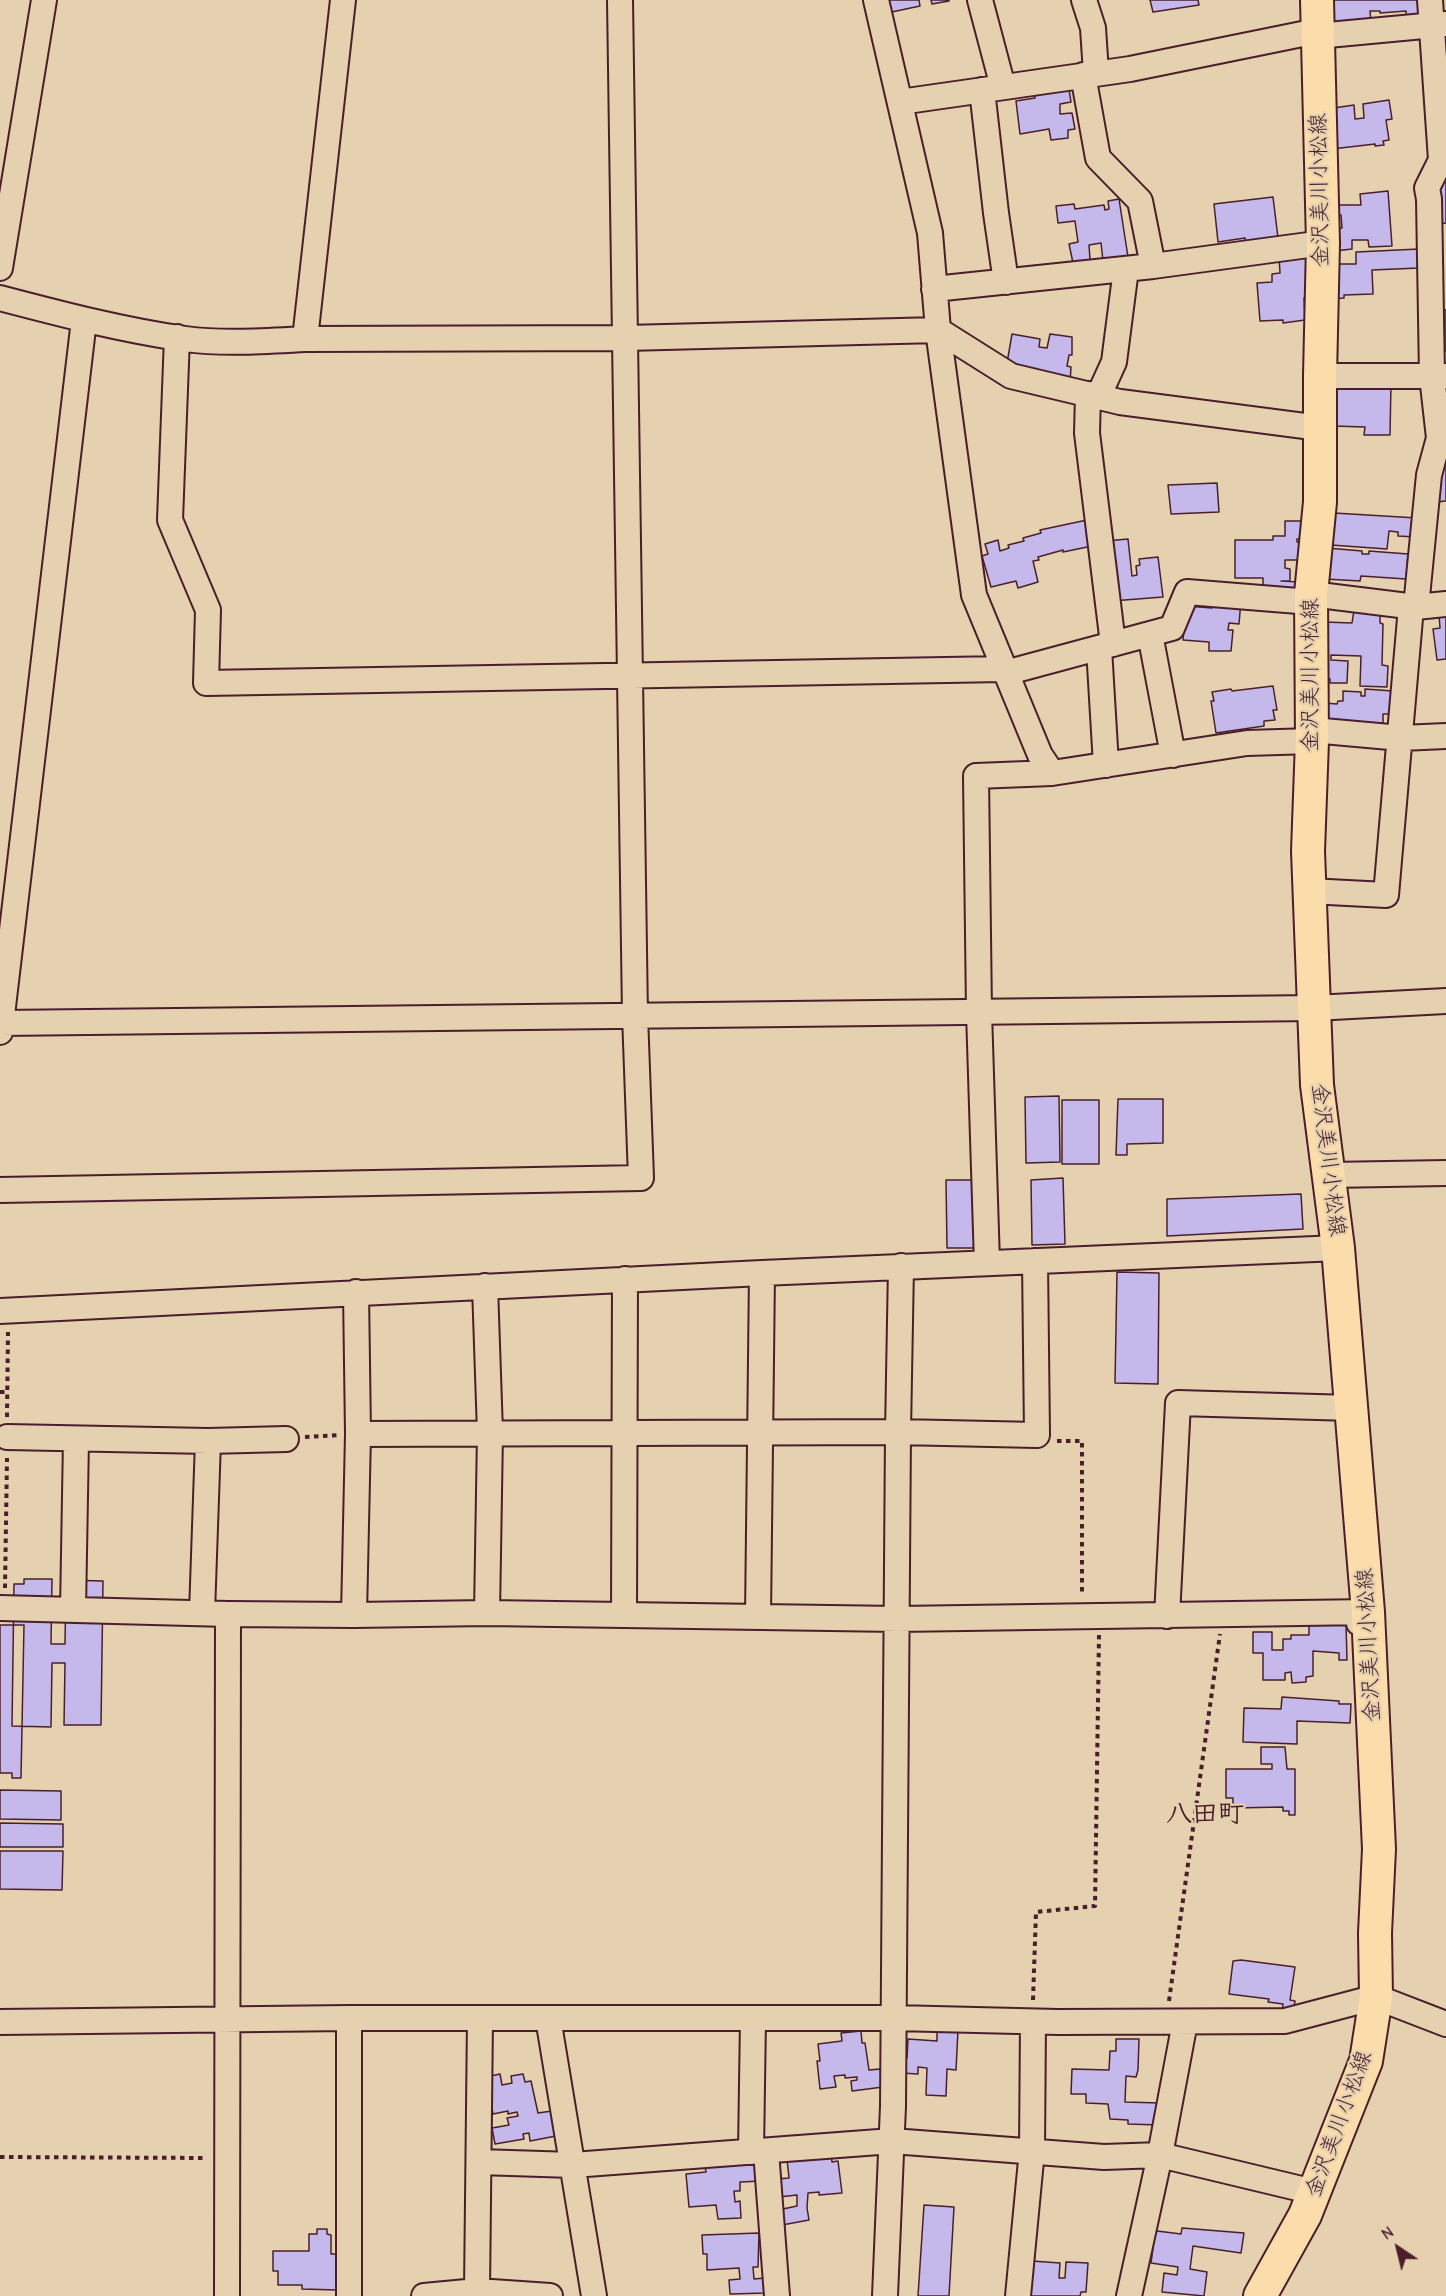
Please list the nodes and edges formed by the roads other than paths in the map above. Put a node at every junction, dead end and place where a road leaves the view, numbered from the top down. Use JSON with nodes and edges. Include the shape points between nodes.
{"nodes":[{"id":1,"x":44,"y":0,"type":"edge"},
{"id":2,"x":343,"y":0,"type":"edge"},
{"id":3,"x":620,"y":0,"type":"edge"},
{"id":4,"x":876,"y":0,"type":"edge"},
{"id":5,"x":980,"y":0,"type":"edge"},
{"id":6,"x":1084,"y":0,"type":"edge"},
{"id":7,"x":1317,"y":0,"type":"edge"},
{"id":8,"x":1430,"y":0,"type":"edge"},
{"id":9,"x":1439,"y":24,"type":"edge"},
{"id":10,"x":1317,"y":35,"type":"junction"},
{"id":11,"x":1090,"y":74,"type":"junction"},
{"id":12,"x":992,"y":88,"type":"junction"},
{"id":13,"x":900,"y":102,"type":"junction"},
{"id":14,"x":1323,"y":243,"type":"junction"},
{"id":15,"x":1153,"y":266,"type":"junction"},
{"id":16,"x":0,"y":268,"type":"edge"},
{"id":17,"x":1126,"y":269,"type":"junction"},
{"id":18,"x":1006,"y":282,"type":"junction"},
{"id":19,"x":934,"y":289,"type":"junction"},
{"id":20,"x":0,"y":298,"type":"edge"},
{"id":21,"x":84,"y":320,"type":"junction"},
{"id":22,"x":938,"y":330,"type":"junction"},
{"id":23,"x":177,"y":337,"type":"junction"},
{"id":24,"x":626,"y":338,"type":"junction"},
{"id":25,"x":305,"y":339,"type":"junction"},
{"id":26,"x":1320,"y":376,"type":"junction"},
{"id":27,"x":1439,"y":376,"type":"edge"},
{"id":28,"x":1093,"y":395,"type":"junction"},
{"id":29,"x":1320,"y":428,"type":"junction"},
{"id":30,"x":1311,"y":598,"type":"junction"},
{"id":31,"x":1446,"y":604,"type":"edge"},
{"id":32,"x":1413,"y":607,"type":"junction"},
{"id":33,"x":1150,"y":634,"type":"junction"},
{"id":34,"x":1106,"y":646,"type":"junction"},
{"id":35,"x":1004,"y":671,"type":"junction"},
{"id":36,"x":630,"y":677,"type":"junction"},
{"id":37,"x":1312,"y":736,"type":"junction"},
{"id":38,"x":1446,"y":736,"type":"edge"},
{"id":39,"x":1401,"y":738,"type":"junction"},
{"id":40,"x":1173,"y":754,"type":"junction"},
{"id":41,"x":1106,"y":765,"type":"junction"},
{"id":42,"x":1052,"y":773,"type":"junction"},
{"id":43,"x":1309,"y":891,"type":"junction"},
{"id":44,"x":1446,"y":1001,"type":"edge"},
{"id":45,"x":1314,"y":1008,"type":"junction"},
{"id":46,"x":979,"y":1012,"type":"junction"},
{"id":47,"x":635,"y":1015,"type":"junction"},
{"id":48,"x":1,"y":1028,"type":"edge"},
{"id":49,"x":1446,"y":1173,"type":"edge"},
{"id":50,"x":1329,"y":1175,"type":"junction"},
{"id":51,"x":0,"y":1190,"type":"edge"},
{"id":52,"x":1338,"y":1248,"type":"junction"},
{"id":53,"x":1035,"y":1260,"type":"junction"},
{"id":54,"x":987,"y":1263,"type":"junction"},
{"id":55,"x":901,"y":1266,"type":"junction"},
{"id":56,"x":762,"y":1273,"type":"junction"},
{"id":57,"x":625,"y":1279,"type":"junction"},
{"id":58,"x":485,"y":1286,"type":"junction"},
{"id":59,"x":356,"y":1292,"type":"junction"},
{"id":60,"x":0,"y":1311,"type":"edge"},
{"id":61,"x":1352,"y":1408,"type":"junction"},
{"id":62,"x":626,"y":1432,"type":"junction"},
{"id":63,"x":762,"y":1432,"type":"junction"},
{"id":64,"x":898,"y":1432,"type":"junction"},
{"id":65,"x":490,"y":1433,"type":"junction"},
{"id":66,"x":357,"y":1434,"type":"junction"},
{"id":67,"x":7,"y":1437,"type":"dead end"},
{"id":68,"x":76,"y":1439,"type":"junction"},
{"id":69,"x":286,"y":1439,"type":"road end"},
{"id":70,"x":208,"y":1441,"type":"junction"},
{"id":71,"x":0,"y":1608,"type":"edge"},
{"id":72,"x":73,"y":1610,"type":"junction"},
{"id":73,"x":202,"y":1613,"type":"junction"},
{"id":74,"x":487,"y":1613,"type":"junction"},
{"id":75,"x":228,"y":1614,"type":"junction"},
{"id":76,"x":354,"y":1615,"type":"junction"},
{"id":77,"x":624,"y":1615,"type":"junction"},
{"id":78,"x":1167,"y":1616,"type":"junction"},
{"id":79,"x":759,"y":1617,"type":"junction"},
{"id":80,"x":1364,"y":1618,"type":"junction"},
{"id":81,"x":898,"y":1619,"type":"junction"},
{"id":82,"x":1376,"y":1997,"type":"junction"},
{"id":83,"x":228,"y":2018,"type":"junction"},
{"id":84,"x":349,"y":2018,"type":"junction"},
{"id":85,"x":480,"y":2018,"type":"junction"},
{"id":86,"x":548,"y":2018,"type":"junction"},
{"id":87,"x":753,"y":2018,"type":"junction"},
{"id":88,"x":894,"y":2018,"type":"junction"},
{"id":89,"x":0,"y":2022,"type":"edge"},
{"id":90,"x":1032,"y":2022,"type":"junction"},
{"id":91,"x":1175,"y":2022,"type":"junction"},
{"id":92,"x":1446,"y":2024,"type":"edge"},
{"id":93,"x":892,"y":2141,"type":"junction"},
{"id":94,"x":1032,"y":2150,"type":"junction"},
{"id":95,"x":758,"y":2151,"type":"junction"},
{"id":96,"x":1160,"y":2155,"type":"junction"},
{"id":97,"x":479,"y":2162,"type":"junction"},
{"id":98,"x":573,"y":2165,"type":"junction"},
{"id":99,"x":1314,"y":2192,"type":"junction"},
{"id":100,"x":477,"y":2291,"type":"junction"},
{"id":101,"x":226,"y":2296,"type":"edge"},
{"id":102,"x":349,"y":2296,"type":"edge"},
{"id":103,"x":424,"y":2296,"type":"edge"},
{"id":104,"x":550,"y":2296,"type":"edge"},
{"id":105,"x":594,"y":2296,"type":"edge"},
{"id":106,"x":777,"y":2296,"type":"edge"},
{"id":107,"x":885,"y":2296,"type":"edge"},
{"id":108,"x":1018,"y":2296,"type":"edge"},
{"id":109,"x":1130,"y":2296,"type":"edge"},
{"id":110,"x":1260,"y":2296,"type":"edge"}],
"edges":[{"from":1,"to":16,"type":"street"},
{"from":2,"to":25,"type":"street"},
{"from":3,"to":24,"type":"street"},
{"from":4,"to":13,"type":"street"},
{"from":5,"to":12,"type":"street"},
{"from":6,"to":11,"type":"street","via":[[1093,28]]},
{"from":7,"to":10,"type":"main road","name":"金沢美川小松線"},
{"from":8,"to":9,"type":"street"},
{"from":9,"to":10,"type":"street"},
{"from":9,"to":27,"type":"street","via":[[1442,160],[1427,188]]},
{"from":10,"to":11,"type":"street"},
{"from":10,"to":14,"type":"main road","name":"金沢美川小松線"},
{"from":11,"to":12,"type":"street"},
{"from":11,"to":15,"type":"street","via":[[1098,158],[1140,201]]},
{"from":12,"to":13,"type":"street"},
{"from":12,"to":18,"type":"street","via":[[996,213]]},
{"from":13,"to":19,"type":"street","via":[[930,232]]},
{"from":14,"to":15,"type":"street"},
{"from":14,"to":26,"type":"main road","name":"金沢美川小松線"},
{"from":15,"to":17,"type":"street"},
{"from":17,"to":18,"type":"street"},
{"from":17,"to":28,"type":"street","via":[[1114,362]]},
{"from":18,"to":19,"type":"street"},
{"from":19,"to":22,"type":"street"},
{"from":20,"to":21,"type":"street"},
{"from":21,"to":23,"type":"street"},
{"from":21,"to":48,"type":"street"},
{"from":22,"to":24,"type":"street"},
{"from":22,"to":28,"type":"street","via":[[1011,376]]},
{"from":22,"to":35,"type":"street","via":[[974,595]]},
{"from":23,"to":25,"type":"street","via":[[255,342]]},
{"from":23,"to":36,"type":"street","via":[[170,520],[208,610],[206,683]]},
{"from":24,"to":25,"type":"street"},
{"from":24,"to":36,"type":"street"},
{"from":26,"to":27,"type":"street"},
{"from":26,"to":29,"type":"main road","name":"金沢美川小松線"},
{"from":27,"to":32,"type":"street","via":[[1439,438],[1429,475]]},
{"from":28,"to":29,"type":"street","via":[[1120,402]]},
{"from":28,"to":34,"type":"street","via":[[1087,433]]},
{"from":29,"to":30,"type":"main road","name":"金沢美川小松線","via":[[1320,502]]},
{"from":30,"to":32,"type":"street"},
{"from":30,"to":33,"type":"street","via":[[1187,591],[1172,628]]},
{"from":30,"to":37,"type":"main road","name":"金沢美川小松線"},
{"from":31,"to":32,"type":"street"},
{"from":32,"to":39,"type":"street"},
{"from":33,"to":34,"type":"street"},
{"from":33,"to":40,"type":"street"},
{"from":34,"to":35,"type":"street"},
{"from":34,"to":41,"type":"street"},
{"from":35,"to":36,"type":"street"},
{"from":35,"to":42,"type":"street","via":[[1040,755]]},
{"from":36,"to":47,"type":"street"},
{"from":37,"to":39,"type":"street"},
{"from":37,"to":40,"type":"street"},
{"from":37,"to":43,"type":"main road","name":"金沢美川小松線"},
{"from":38,"to":39,"type":"street"},
{"from":39,"to":43,"type":"street","via":[[1386,895]]},
{"from":40,"to":41,"type":"street"},
{"from":41,"to":42,"type":"street"},
{"from":42,"to":46,"type":"street","via":[[976,776]]},
{"from":43,"to":45,"type":"main road","name":"金沢美川小松線"},
{"from":44,"to":45,"type":"street"},
{"from":45,"to":46,"type":"street"},
{"from":45,"to":50,"type":"main road","name":"金沢美川小松線","via":[[1317,1085]]},
{"from":46,"to":47,"type":"street"},
{"from":46,"to":54,"type":"street"},
{"from":47,"to":48,"type":"street"},
{"from":47,"to":51,"type":"street","via":[[641,1178]]},
{"from":49,"to":50,"type":"street"},
{"from":50,"to":52,"type":"main road","name":"金沢美川小松線"},
{"from":52,"to":53,"type":"street"},
{"from":52,"to":61,"type":"main road","name":"金沢美川小松線"},
{"from":53,"to":54,"type":"street"},
{"from":53,"to":64,"type":"street","via":[[1037,1435]]},
{"from":54,"to":55,"type":"street"},
{"from":55,"to":56,"type":"street"},
{"from":55,"to":64,"type":"street"},
{"from":56,"to":57,"type":"street"},
{"from":56,"to":63,"type":"street"},
{"from":57,"to":58,"type":"street"},
{"from":57,"to":62,"type":"street"},
{"from":58,"to":59,"type":"street"},
{"from":58,"to":65,"type":"street"},
{"from":59,"to":60,"type":"street"},
{"from":59,"to":66,"type":"street"},
{"from":61,"to":78,"type":"street","via":[[1178,1403]]},
{"from":61,"to":80,"type":"main road","name":"金沢美川小松線"},
{"from":62,"to":63,"type":"street"},
{"from":62,"to":65,"type":"street"},
{"from":62,"to":77,"type":"street"},
{"from":63,"to":64,"type":"street"},
{"from":63,"to":79,"type":"street"},
{"from":64,"to":81,"type":"street"},
{"from":65,"to":66,"type":"street"},
{"from":65,"to":74,"type":"street"},
{"from":66,"to":76,"type":"street"},
{"from":67,"to":68,"type":"street"},
{"from":68,"to":70,"type":"street"},
{"from":68,"to":72,"type":"street"},
{"from":69,"to":70,"type":"street"},
{"from":70,"to":73,"type":"street"},
{"from":71,"to":72,"type":"street"},
{"from":72,"to":73,"type":"street"},
{"from":73,"to":75,"type":"street"},
{"from":74,"to":76,"type":"street"},
{"from":74,"to":77,"type":"street"},
{"from":75,"to":76,"type":"street"},
{"from":75,"to":83,"type":"street"},
{"from":77,"to":79,"type":"street"},
{"from":78,"to":80,"type":"street"},
{"from":78,"to":81,"type":"street"},
{"from":79,"to":81,"type":"street"},
{"from":80,"to":82,"type":"main road","name":"金沢美川小松線","via":[[1379,1849]]},
{"from":81,"to":88,"type":"street"},
{"from":82,"to":91,"type":"street","via":[[1285,2021]]},
{"from":82,"to":92,"type":"street"},
{"from":82,"to":99,"type":"main road","name":"金沢美川小松線","via":[[1366,2061]]},
{"from":83,"to":84,"type":"street"},
{"from":83,"to":89,"type":"street"},
{"from":83,"to":101,"type":"street"},
{"from":84,"to":85,"type":"street"},
{"from":84,"to":102,"type":"street"},
{"from":85,"to":86,"type":"street"},
{"from":85,"to":97,"type":"street"},
{"from":86,"to":87,"type":"street"},
{"from":86,"to":98,"type":"street"},
{"from":87,"to":88,"type":"street"},
{"from":87,"to":95,"type":"street"},
{"from":88,"to":90,"type":"street"},
{"from":88,"to":93,"type":"street"},
{"from":90,"to":91,"type":"street"},
{"from":90,"to":94,"type":"street"},
{"from":91,"to":96,"type":"street"},
{"from":93,"to":94,"type":"street"},
{"from":93,"to":95,"type":"street"},
{"from":93,"to":107,"type":"street"},
{"from":94,"to":96,"type":"street","via":[[1104,2157]]},
{"from":94,"to":108,"type":"street"},
{"from":95,"to":98,"type":"street"},
{"from":95,"to":106,"type":"street"},
{"from":96,"to":99,"type":"street"},
{"from":96,"to":109,"type":"street"},
{"from":97,"to":98,"type":"street"},
{"from":97,"to":100,"type":"street"},
{"from":98,"to":105,"type":"street"},
{"from":99,"to":110,"type":"main road","name":"金沢美川小松線"},
{"from":100,"to":103,"type":"street"},
{"from":100,"to":104,"type":"street"}]}
